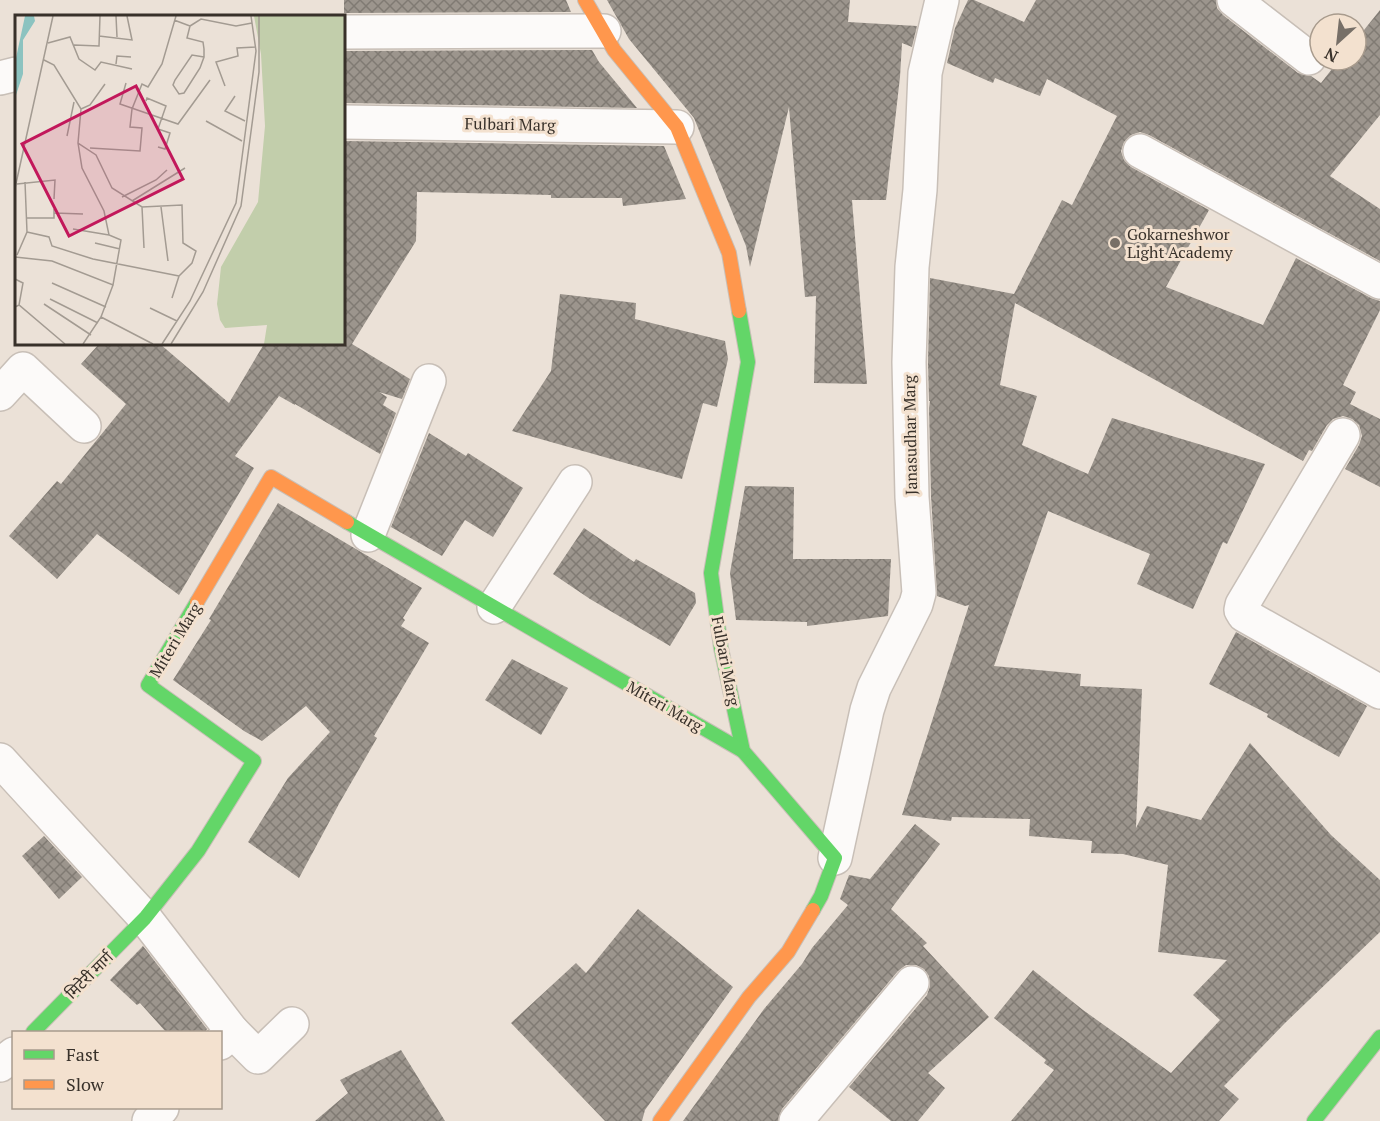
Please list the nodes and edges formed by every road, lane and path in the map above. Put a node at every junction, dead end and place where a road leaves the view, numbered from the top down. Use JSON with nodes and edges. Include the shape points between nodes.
{"nodes":[{"id":1,"x":585,"y":0,"type":"edge"},
{"id":2,"x":942,"y":0,"type":"edge"},
{"id":3,"x":1234,"y":0,"type":"edge"},
{"id":4,"x":604,"y":31,"type":"junction"},
{"id":5,"x":345,"y":32,"type":"edge"},
{"id":6,"x":1308,"y":56,"type":"edge"},
{"id":7,"x":15,"y":74,"type":"edge"},
{"id":8,"x":0,"y":78,"type":"edge"},
{"id":9,"x":345,"y":122,"type":"edge"},
{"id":10,"x":677,"y":127,"type":"junction"},
{"id":11,"x":1140,"y":151,"type":"dead end"},
{"id":12,"x":1380,"y":282,"type":"edge"},
{"id":13,"x":429,"y":381,"type":"dead end"},
{"id":14,"x":0,"y":394,"type":"edge"},
{"id":15,"x":84,"y":426,"type":"dead end"},
{"id":16,"x":1343,"y":435,"type":"dead end"},
{"id":17,"x":575,"y":482,"type":"dead end"},
{"id":18,"x":368,"y":535,"type":"junction"},
{"id":19,"x":494,"y":607,"type":"junction"},
{"id":20,"x":1380,"y":692,"type":"edge"},
{"id":21,"x":744,"y":751,"type":"junction"},
{"id":22,"x":0,"y":760,"type":"edge"},
{"id":23,"x":835,"y":858,"type":"junction"},
{"id":24,"x":145,"y":918,"type":"junction"},
{"id":25,"x":912,"y":983,"type":"dead end"},
{"id":26,"x":292,"y":1024,"type":"dead end"},
{"id":27,"x":34,"y":1031,"type":"edge"},
{"id":28,"x":222,"y":1031,"type":"edge"},
{"id":29,"x":1380,"y":1036,"type":"edge"},
{"id":30,"x":226,"y":1037,"type":"edge"},
{"id":31,"x":12,"y":1056,"type":"edge"},
{"id":32,"x":0,"y":1065,"type":"edge"},
{"id":33,"x":160,"y":1109,"type":"edge"},
{"id":34,"x":150,"y":1121,"type":"edge"},
{"id":35,"x":660,"y":1121,"type":"edge"},
{"id":36,"x":796,"y":1121,"type":"edge"},
{"id":37,"x":1314,"y":1121,"type":"edge"}],
"edges":[{"from":1,"to":4,"type":"street","name":"Fulbari Marg"},
{"from":2,"to":23,"type":"street","name":"Janasudhar Marg","via":[[925,73],[912,267],[909,396],[919,593],[874,688]]},
{"from":3,"to":6,"type":"street"},
{"from":4,"to":5,"type":"street"},
{"from":4,"to":10,"type":"street","name":"Fulbari Marg","via":[[614,50]]},
{"from":7,"to":8,"type":"street"},
{"from":9,"to":10,"type":"street","name":"Fulbari Marg"},
{"from":10,"to":21,"type":"street","name":"Fulbari Marg","via":[[729,253],[748,362],[711,573]]},
{"from":11,"to":12,"type":"street"},
{"from":13,"to":18,"type":"street"},
{"from":14,"to":15,"type":"street","via":[[23,369]]},
{"from":16,"to":20,"type":"street","via":[[1241,610]]},
{"from":17,"to":19,"type":"street"},
{"from":18,"to":19,"type":"street","name":"Miteri Marg"},
{"from":18,"to":24,"type":"street","name":"Miteri Marg","via":[[271,477],[148,685],[254,761],[198,850]]},
{"from":19,"to":21,"type":"street","name":"Miteri Marg"},
{"from":21,"to":23,"type":"street","name":"Fulbari Marg"},
{"from":22,"to":24,"type":"street"},
{"from":23,"to":35,"type":"street","via":[[821,896],[788,952],[749,997]]},
{"from":24,"to":27,"type":"street","name":"मिटेरी मार्ग"},
{"from":24,"to":28,"type":"street"},
{"from":25,"to":36,"type":"street"},
{"from":26,"to":30,"type":"street","via":[[258,1057]]},
{"from":29,"to":37,"type":"street"},
{"from":31,"to":32,"type":"street"},
{"from":33,"to":34,"type":"street"}]}
